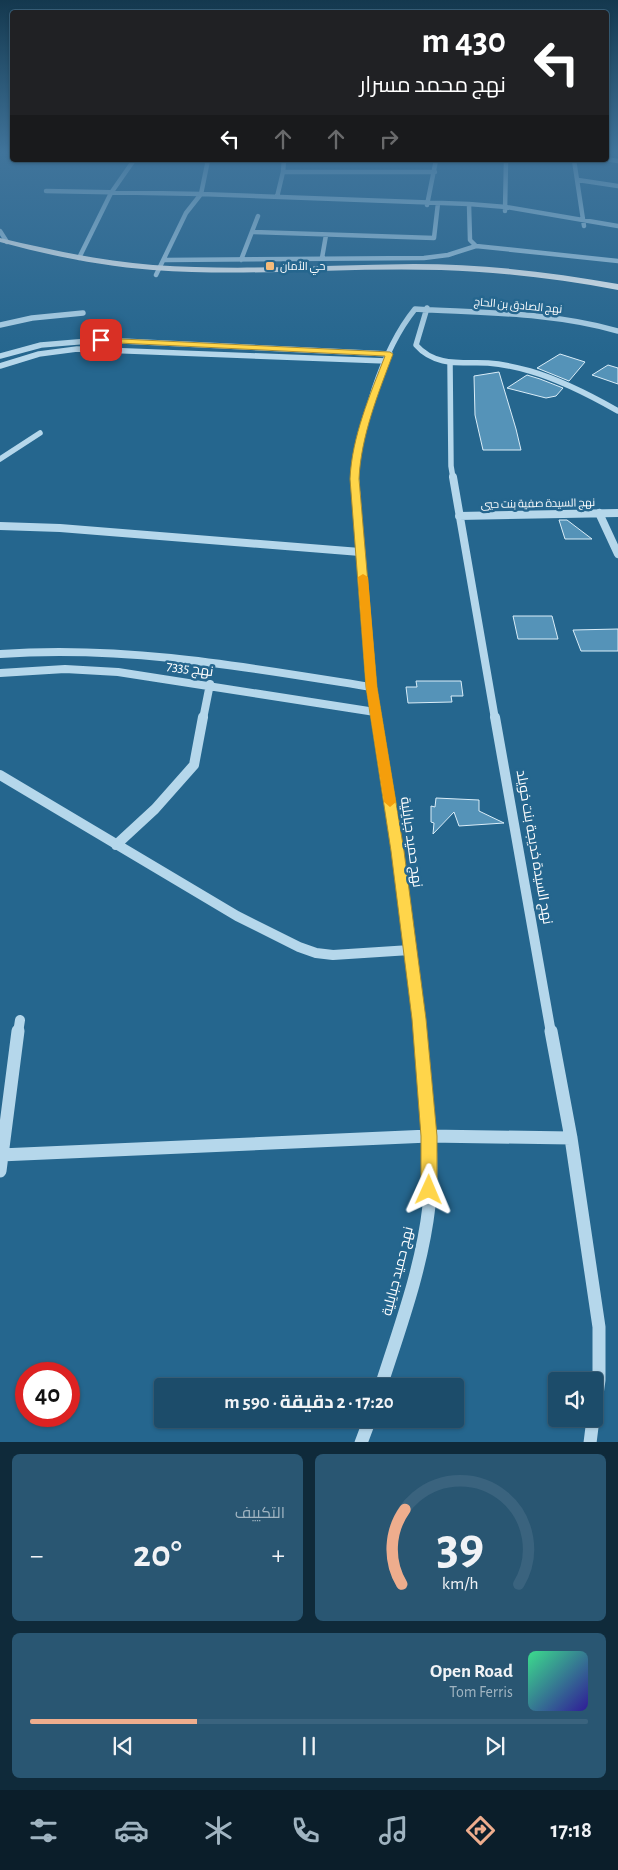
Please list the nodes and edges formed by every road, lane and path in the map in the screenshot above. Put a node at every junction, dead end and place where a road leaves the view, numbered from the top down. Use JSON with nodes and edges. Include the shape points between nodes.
{"nodes":[{"id":1,"x":98,"y":220,"type":"edge"},
{"id":2,"x":183,"y":220,"type":"edge"},
{"id":3,"x":257,"y":220,"type":"edge"},
{"id":4,"x":436,"y":220,"type":"edge"},
{"id":5,"x":469,"y":220,"type":"edge"},
{"id":6,"x":565,"y":220,"type":"edge"},
{"id":7,"x":584,"y":220,"type":"edge"},
{"id":8,"x":585,"y":224,"type":"junction"},
{"id":9,"x":618,"y":226,"type":"edge"},
{"id":10,"x":618,"y":230,"type":"edge"},
{"id":11,"x":0,"y":231,"type":"edge"},
{"id":12,"x":253,"y":232,"type":"junction"},
{"id":13,"x":326,"y":235,"type":"junction"},
{"id":14,"x":3,"y":241,"type":"edge"},
{"id":15,"x":476,"y":246,"type":"junction"},
{"id":16,"x":0,"y":249,"type":"edge"},
{"id":17,"x":79,"y":258,"type":"junction"},
{"id":18,"x":322,"y":258,"type":"junction"},
{"id":19,"x":241,"y":260,"type":"junction"},
{"id":20,"x":618,"y":261,"type":"edge"},
{"id":21,"x":161,"y":267,"type":"junction"},
{"id":22,"x":618,"y":287,"type":"edge"},
{"id":23,"x":618,"y":294,"type":"edge"},
{"id":24,"x":427,"y":308,"type":"junction"},
{"id":25,"x":415,"y":309,"type":"joint"},
{"id":26,"x":84,"y":313,"type":"dead end"},
{"id":27,"x":0,"y":325,"type":"edge"},
{"id":28,"x":618,"y":331,"type":"edge"},
{"id":29,"x":0,"y":356,"type":"edge"},
{"id":30,"x":388,"y":357,"type":"junction"},
{"id":31,"x":450,"y":362,"type":"junction"},
{"id":32,"x":0,"y":366,"type":"edge"},
{"id":33,"x":618,"y":411,"type":"edge"},
{"id":34,"x":40,"y":433,"type":"dead end"},
{"id":35,"x":0,"y":459,"type":"edge"},
{"id":36,"x":618,"y":512,"type":"edge"},
{"id":37,"x":599,"y":513,"type":"junction"},
{"id":38,"x":459,"y":516,"type":"junction"},
{"id":39,"x":0,"y":526,"type":"edge"},
{"id":40,"x":360,"y":552,"type":"junction"},
{"id":41,"x":618,"y":554,"type":"edge"},
{"id":42,"x":0,"y":654,"type":"edge"},
{"id":43,"x":0,"y":673,"type":"edge"},
{"id":44,"x":210,"y":684,"type":"junction"},
{"id":45,"x":371,"y":687,"type":"junction"},
{"id":46,"x":375,"y":712,"type":"junction"},
{"id":47,"x":0,"y":775,"type":"edge"},
{"id":48,"x":116,"y":845,"type":"junction"},
{"id":49,"x":410,"y":950,"type":"junction"},
{"id":50,"x":20,"y":1020,"type":"dead end"},
{"id":51,"x":429,"y":1136,"type":"junction"},
{"id":52,"x":571,"y":1138,"type":"junction"},
{"id":53,"x":1,"y":1155,"type":"edge"},
{"id":54,"x":0,"y":1171,"type":"edge"},
{"id":55,"x":599,"y":1372,"type":"edge"},
{"id":56,"x":384,"y":1378,"type":"edge"},
{"id":57,"x":592,"y":1427,"type":"edge"},
{"id":58,"x":366,"y":1428,"type":"edge"},
{"id":59,"x":361,"y":1442,"type":"edge"},
{"id":60,"x":590,"y":1442,"type":"edge"}],
"edges":[{"from":1,"to":17,"type":"street"},
{"from":2,"to":21,"type":"street"},
{"from":3,"to":12,"type":"street"},
{"from":4,"to":13,"type":"street","via":[[434,238]]},
{"from":5,"to":15,"type":"street","via":[[470,240]]},
{"from":6,"to":8,"type":"street"},
{"from":7,"to":8,"type":"street"},
{"from":8,"to":9,"type":"street"},
{"from":8,"to":10,"type":"street"},
{"from":11,"to":14,"type":"street"},
{"from":12,"to":13,"type":"street"},
{"from":12,"to":19,"type":"street"},
{"from":13,"to":18,"type":"street"},
{"from":14,"to":17,"type":"highway"},
{"from":15,"to":18,"type":"street","via":[[437,257]]},
{"from":15,"to":20,"type":"street"},
{"from":16,"to":21,"type":"highway","via":[[70,265]]},
{"from":17,"to":21,"type":"highway"},
{"from":18,"to":19,"type":"street"},
{"from":19,"to":21,"type":"street"},
{"from":21,"to":22,"type":"highway","via":[[245,271],[455,268],[544,275]]},
{"from":21,"to":23,"type":"highway","via":[[210,277],[456,275],[542,282]]},
{"from":24,"to":25,"type":"street","name":"نهج الصادق بن الحاج"},
{"from":24,"to":28,"type":"street","name":"نهج الصادق بن الحاج","via":[[553,317]]},
{"from":24,"to":31,"type":"street","via":[[416,345],[435,360]]},
{"from":25,"to":30,"type":"street","name":"نهج حميد جبايلية"},
{"from":26,"to":27,"type":"street"},
{"from":29,"to":30,"type":"street","via":[[41,345],[101,340]]},
{"from":30,"to":32,"type":"street","via":[[77,349],[39,354]]},
{"from":30,"to":40,"type":"street","name":"نهج حميد جبايلية","via":[[370,405],[355,461]]},
{"from":31,"to":33,"type":"street","via":[[495,364],[532,372],[578,390]]},
{"from":31,"to":38,"type":"street","name":"نهج السيدة خديجة بنت خويلد","via":[[450,441]]},
{"from":34,"to":35,"type":"street"},
{"from":36,"to":37,"type":"street","name":"نهج السيدة صفية بنت حيي"},
{"from":37,"to":38,"type":"street","name":"نهج السيدة صفية بنت حيي"},
{"from":37,"to":41,"type":"street"},
{"from":38,"to":52,"type":"street","name":"نهج السيدة خديجة بنت خويلد"},
{"from":39,"to":40,"type":"street"},
{"from":40,"to":45,"type":"street","name":"نهج حميد جبايلية"},
{"from":42,"to":45,"type":"street","name":"نهج 7335","via":[[50,649],[103,650]]},
{"from":43,"to":44,"type":"street","name":"نهج 7335","via":[[65,669]]},
{"from":44,"to":46,"type":"street","name":"نهج 7335"},
{"from":44,"to":48,"type":"street","via":[[194,765],[155,809]]},
{"from":45,"to":46,"type":"street","name":"نهج حميد جبايلية"},
{"from":46,"to":49,"type":"street","name":"نهج حميد جبايلية","via":[[398,851]]},
{"from":47,"to":48,"type":"street"},
{"from":48,"to":49,"type":"street","via":[[237,916],[299,947],[333,954]]},
{"from":49,"to":51,"type":"street","name":"نهج حميد جبايلية"},
{"from":50,"to":53,"type":"street"},
{"from":51,"to":52,"type":"street"},
{"from":51,"to":53,"type":"street"},
{"from":51,"to":56,"type":"street","name":"نهج حميد جبايلية","via":[[429,1205],[423,1242],[413,1287]]},
{"from":52,"to":55,"type":"street","name":"نهج السيدة خديجة بنت خويلد","via":[[599,1327]]},
{"from":53,"to":54,"type":"street"},
{"from":57,"to":60,"type":"street","name":"نهج السيدة خديجة بنت خويلد"},
{"from":58,"to":59,"type":"street"}]}
